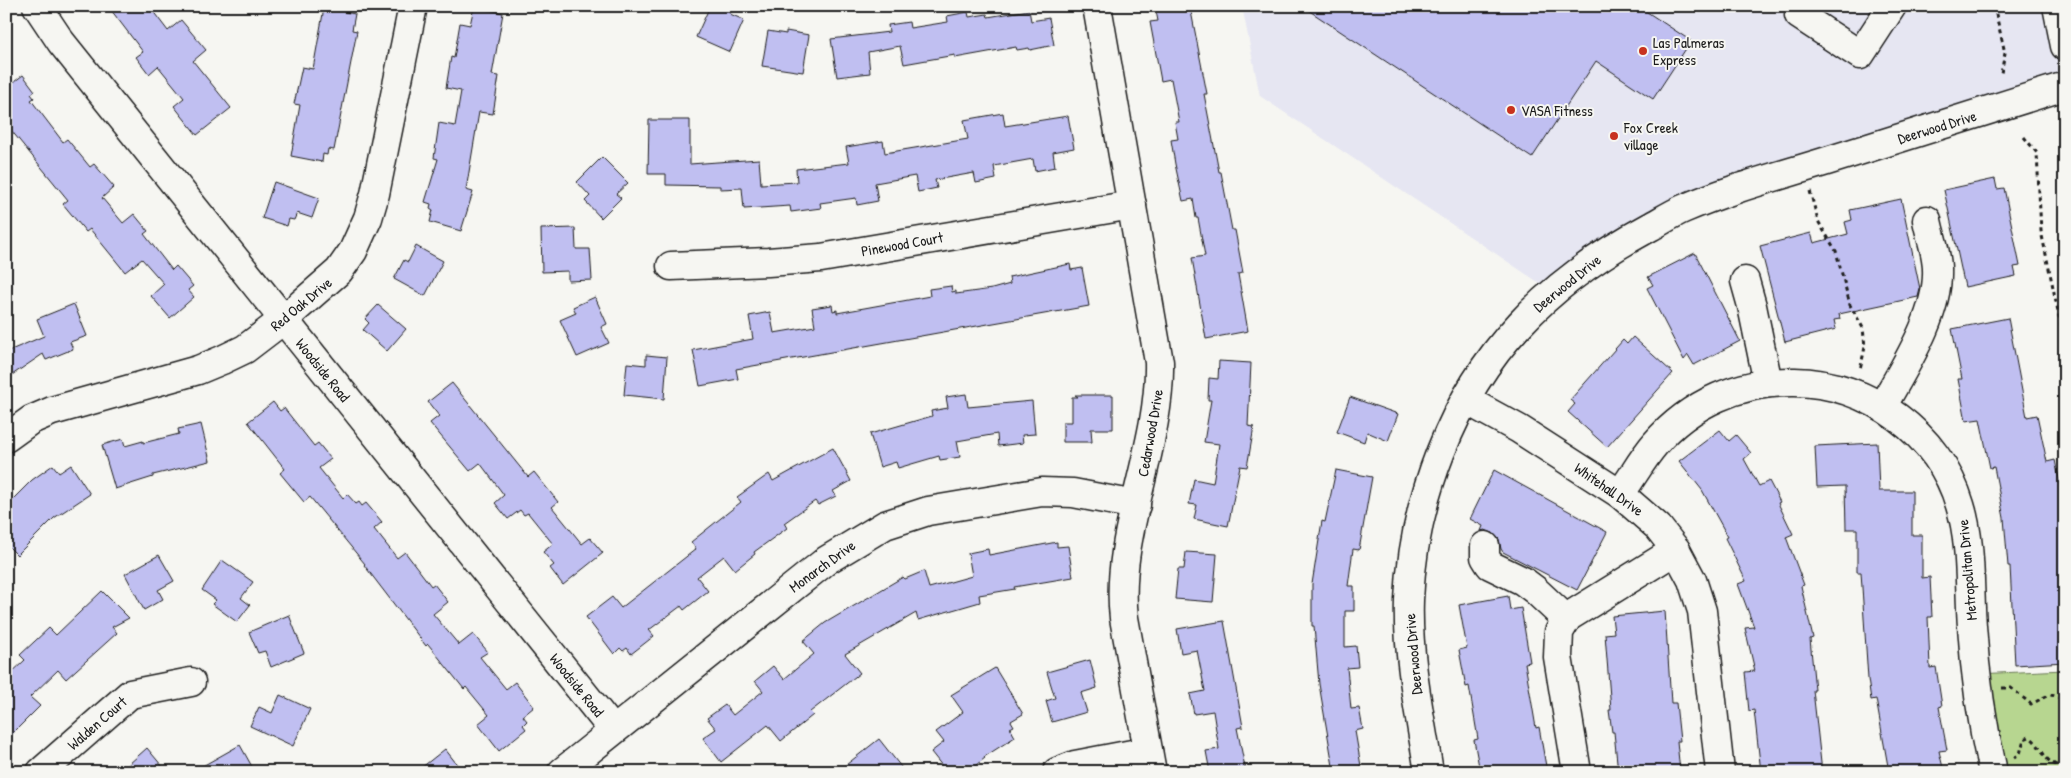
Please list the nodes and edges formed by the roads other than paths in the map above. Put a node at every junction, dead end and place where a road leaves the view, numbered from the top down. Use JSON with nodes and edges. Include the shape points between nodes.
{"nodes":[{"id":1,"x":37,"y":6,"type":"edge"},
{"id":2,"x":413,"y":6,"type":"edge"},
{"id":3,"x":1097,"y":6,"type":"edge"},
{"id":4,"x":1805,"y":6,"type":"edge"},
{"id":5,"x":1892,"y":6,"type":"edge"},
{"id":6,"x":2057,"y":6,"type":"edge"},
{"id":7,"x":2065,"y":46,"type":"edge"},
{"id":8,"x":2065,"y":86,"type":"edge"},
{"id":9,"x":1132,"y":205,"type":"junction"},
{"id":10,"x":1926,"y":220,"type":"dead end"},
{"id":11,"x":671,"y":266,"type":"dead end"},
{"id":12,"x":1745,"y":281,"type":"dead end"},
{"id":13,"x":283,"y":320,"type":"junction"},
{"id":14,"x":1768,"y":384,"type":"junction"},
{"id":15,"x":1466,"y":400,"type":"junction"},
{"id":16,"x":1882,"y":407,"type":"junction"},
{"id":17,"x":6,"y":438,"type":"edge"},
{"id":18,"x":1620,"y":494,"type":"junction"},
{"id":19,"x":1136,"y":505,"type":"junction"},
{"id":20,"x":1485,"y":546,"type":"dead end"},
{"id":21,"x":1676,"y":550,"type":"junction"},
{"id":22,"x":1566,"y":619,"type":"junction"},
{"id":23,"x":191,"y":682,"type":"dead end"},
{"id":24,"x":614,"y":730,"type":"junction"},
{"id":25,"x":1150,"y":761,"type":"edge"},
{"id":26,"x":2001,"y":766,"type":"edge"},
{"id":27,"x":40,"y":772,"type":"edge"},
{"id":28,"x":562,"y":772,"type":"edge"},
{"id":29,"x":1057,"y":772,"type":"edge"},
{"id":30,"x":1430,"y":772,"type":"edge"},
{"id":31,"x":1578,"y":772,"type":"edge"},
{"id":32,"x":1720,"y":772,"type":"edge"}],
"edges":[{"from":1,"to":13,"type":"street","name":"Woodside Road","via":[[61,42]]},
{"from":2,"to":13,"type":"street","name":"Red Oak Drive","via":[[375,194],[363,230],[354,251],[339,271]]},
{"from":3,"to":9,"type":"street","name":"Cedarwood Drive"},
{"from":4,"to":5,"type":"street","via":[[1799,15],[1860,55]]},
{"from":6,"to":7,"type":"street"},
{"from":8,"to":15,"type":"street","name":"Deerwood Drive","via":[[1683,209],[1619,244],[1553,292],[1519,324]]},
{"from":9,"to":11,"type":"street","name":"Pinewood Court","via":[[821,258]]},
{"from":9,"to":19,"type":"street","name":"Cedarwood Drive","via":[[1159,376],[1155,414]]},
{"from":10,"to":16,"type":"street","via":[[1938,268],[1936,297],[1924,329]]},
{"from":12,"to":14,"type":"street"},
{"from":13,"to":17,"type":"street","name":"Red Oak Drive","via":[[245,349],[222,360],[198,370],[52,411],[31,420]]},
{"from":13,"to":24,"type":"street","name":"Woodside Road"},
{"from":14,"to":16,"type":"street","name":"Metropolitan Drive","via":[[1825,384],[1852,392]]},
{"from":14,"to":18,"type":"street","name":"Metropolitan Drive","via":[[1714,398],[1681,418],[1654,445]]},
{"from":15,"to":18,"type":"street","name":"Whitehall Drive","via":[[1520,429]]},
{"from":15,"to":30,"type":"street","name":"Deerwood Drive","via":[[1439,455],[1430,482],[1411,570],[1413,672]]},
{"from":16,"to":26,"type":"street","name":"Metropolitan Drive","via":[[1913,430],[1934,454],[1946,472],[1960,506],[1967,544],[1976,674]]},
{"from":18,"to":21,"type":"street","name":"Whitehall Drive","via":[[1658,526]]},
{"from":19,"to":24,"type":"street","name":"Monarch Drive","via":[[1073,493],[1042,492],[928,511],[890,523],[826,560]]},
{"from":19,"to":25,"type":"street","name":"Cedarwood Drive","via":[[1124,570],[1123,612]]},
{"from":20,"to":22,"type":"street","via":[[1485,557],[1490,565],[1523,581]]},
{"from":21,"to":22,"type":"street"},
{"from":21,"to":32,"type":"street","name":"Whitehall Drive","via":[[1692,580],[1702,611]]},
{"from":22,"to":31,"type":"street","via":[[1558,632],[1558,657]]},
{"from":23,"to":27,"type":"street","name":"Walden Court","via":[[130,694]]},
{"from":24,"to":28,"type":"street","name":"Monarch Drive"},
{"from":25,"to":29,"type":"street","via":[[1075,765]]}]}
